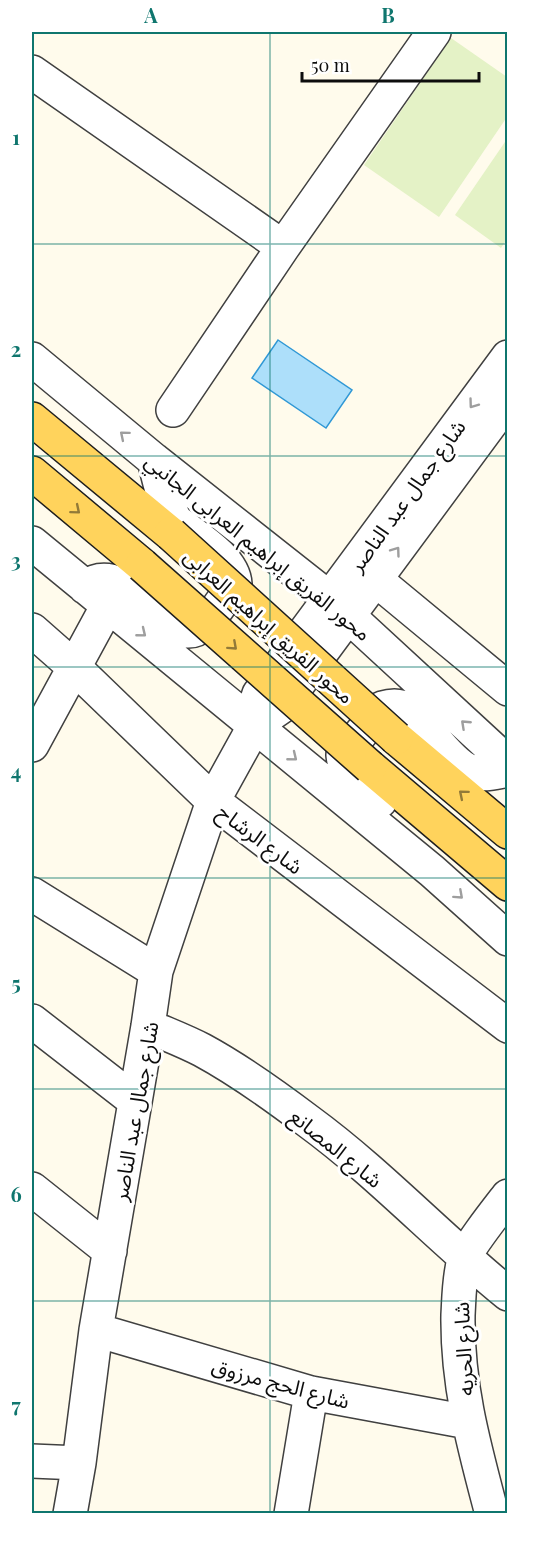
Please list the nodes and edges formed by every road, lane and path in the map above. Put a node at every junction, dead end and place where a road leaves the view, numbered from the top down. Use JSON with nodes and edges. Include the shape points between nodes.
{"nodes":[{"id":1,"x":434,"y":32,"type":"edge"},
{"id":2,"x":32,"y":72,"type":"edge"},
{"id":3,"x":283,"y":247,"type":"junction"},
{"id":4,"x":507,"y":357,"type":"edge"},
{"id":5,"x":32,"y":359,"type":"edge"},
{"id":6,"x":507,"y":400,"type":"edge"},
{"id":7,"x":173,"y":410,"type":"dead end"},
{"id":8,"x":32,"y":419,"type":"edge"},
{"id":9,"x":154,"y":460,"type":"junction"},
{"id":10,"x":32,"y":473,"type":"edge"},
{"id":11,"x":32,"y":543,"type":"edge"},
{"id":12,"x":375,"y":579,"type":"junction"},
{"id":13,"x":97,"y":596,"type":"junction"},
{"id":14,"x":339,"y":607,"type":"junction"},
{"id":15,"x":32,"y":630,"type":"edge"},
{"id":16,"x":74,"y":667,"type":"junction"},
{"id":17,"x":507,"y":689,"type":"edge"},
{"id":18,"x":255,"y":725,"type":"junction"},
{"id":19,"x":32,"y":745,"type":"edge"},
{"id":20,"x":507,"y":764,"type":"edge"},
{"id":21,"x":507,"y":770,"type":"edge"},
{"id":22,"x":213,"y":801,"type":"junction"},
{"id":23,"x":507,"y":832,"type":"edge"},
{"id":24,"x":432,"y":871,"type":"junction"},
{"id":25,"x":507,"y":884,"type":"edge"},
{"id":26,"x":32,"y":894,"type":"edge"},
{"id":27,"x":507,"y":939,"type":"edge"},
{"id":28,"x":156,"y":971,"type":"junction"},
{"id":29,"x":32,"y":1021,"type":"edge"},
{"id":30,"x":148,"y":1026,"type":"junction"},
{"id":31,"x":507,"y":1026,"type":"edge"},
{"id":32,"x":135,"y":1101,"type":"junction"},
{"id":33,"x":32,"y":1189,"type":"edge"},
{"id":34,"x":507,"y":1196,"type":"edge"},
{"id":35,"x":110,"y":1251,"type":"junction"},
{"id":36,"x":464,"y":1259,"type":"junction"},
{"id":37,"x":507,"y":1294,"type":"edge"},
{"id":38,"x":96,"y":1330,"type":"junction"},
{"id":39,"x":311,"y":1393,"type":"junction"},
{"id":40,"x":468,"y":1422,"type":"junction"},
{"id":41,"x":32,"y":1461,"type":"edge"},
{"id":42,"x":79,"y":1463,"type":"junction"},
{"id":43,"x":70,"y":1514,"type":"edge"},
{"id":44,"x":291,"y":1514,"type":"edge"},
{"id":45,"x":492,"y":1514,"type":"edge"}],
"edges":[{"from":1,"to":3,"type":"street"},
{"from":2,"to":3,"type":"street"},
{"from":3,"to":7,"type":"street"},
{"from":4,"to":14,"type":"street","name":"شارع جمال عبد الناصر","one_way":true},
{"from":9,"to":5,"type":"street","name":"محور الفريق إبراهيم العرابى الجانبي","one_way":true},
{"from":12,"to":6,"type":"street","name":"شارع جمال عبد الناصر","one_way":true},
{"from":23,"to":8,"type":"main road","name":"محور الفريق إبراهيم العرابى","one_way":true,"bridge":true,"via":[[396,738],[171,534]]},
{"from":9,"to":13,"type":"street","via":[[171,514],[227,562],[235,584],[203,624],[188,630],[171,626],[120,583],[99,580]]},
{"from":9,"to":14,"type":"street","name":"محور الفريق إبراهيم العرابى الجانبي"},
{"from":10,"to":25,"type":"main road","name":"محور الفريق إبراهيم العرابى","one_way":true,"bridge":true},
{"from":11,"to":13,"type":"street"},
{"from":12,"to":14,"type":"street","name":"شارع جمال عبد الناصر"},
{"from":12,"to":17,"type":"street"},
{"from":13,"to":16,"type":"street"},
{"from":13,"to":18,"type":"street","one_way":true},
{"from":14,"to":18,"type":"street","name":"شارع جمال عبد الناصر","via":[[259,694]]},
{"from":20,"to":14,"type":"street","name":"محور الفريق إبراهيم العرابى الجانبي","one_way":true},
{"from":15,"to":16,"type":"street","name":"شارع الرشاح"},
{"from":16,"to":19,"type":"street"},
{"from":16,"to":22,"type":"street","name":"شارع الرشاح"},
{"from":18,"to":22,"type":"street","name":"شارع جمال عبد الناصر"},
{"from":18,"to":24,"type":"street","one_way":true},
{"from":21,"to":24,"type":"street","via":[[477,773],[463,768],[404,709],[392,706],[382,708],[344,755],[349,775],[423,839]]},
{"from":22,"to":28,"type":"street","name":"شارع جمال عبد الناصر"},
{"from":22,"to":31,"type":"street","name":"شارع الرشاح"},
{"from":24,"to":27,"type":"street","one_way":true},
{"from":26,"to":28,"type":"street"},
{"from":28,"to":30,"type":"street","name":"شارع جمال عبد الناصر"},
{"from":29,"to":32,"type":"street"},
{"from":30,"to":32,"type":"street","name":"شارع جمال عبد الناصر"},
{"from":30,"to":36,"type":"street","name":"شارع المصانع","via":[[203,1050],[310,1122]]},
{"from":32,"to":35,"type":"street","name":"شارع جمال عبد الناصر"},
{"from":33,"to":35,"type":"street"},
{"from":34,"to":36,"type":"street","name":"شارع الحريه"},
{"from":35,"to":38,"type":"street","name":"شارع جمال عبد الناصر"},
{"from":36,"to":37,"type":"street","name":"شارع المصانع"},
{"from":36,"to":40,"type":"street","name":"شارع الحريه","via":[[458,1341]]},
{"from":38,"to":39,"type":"street","name":"شارع الحج مرزوق"},
{"from":38,"to":42,"type":"street","name":"شارع جمال عبد الناصر"},
{"from":39,"to":40,"type":"street","name":"شارع الحج مرزوق"},
{"from":39,"to":44,"type":"street"},
{"from":40,"to":45,"type":"street","name":"شارع الحريه"},
{"from":41,"to":42,"type":"street"},
{"from":42,"to":43,"type":"street","name":"شارع جمال عبد الناصر"}]}
